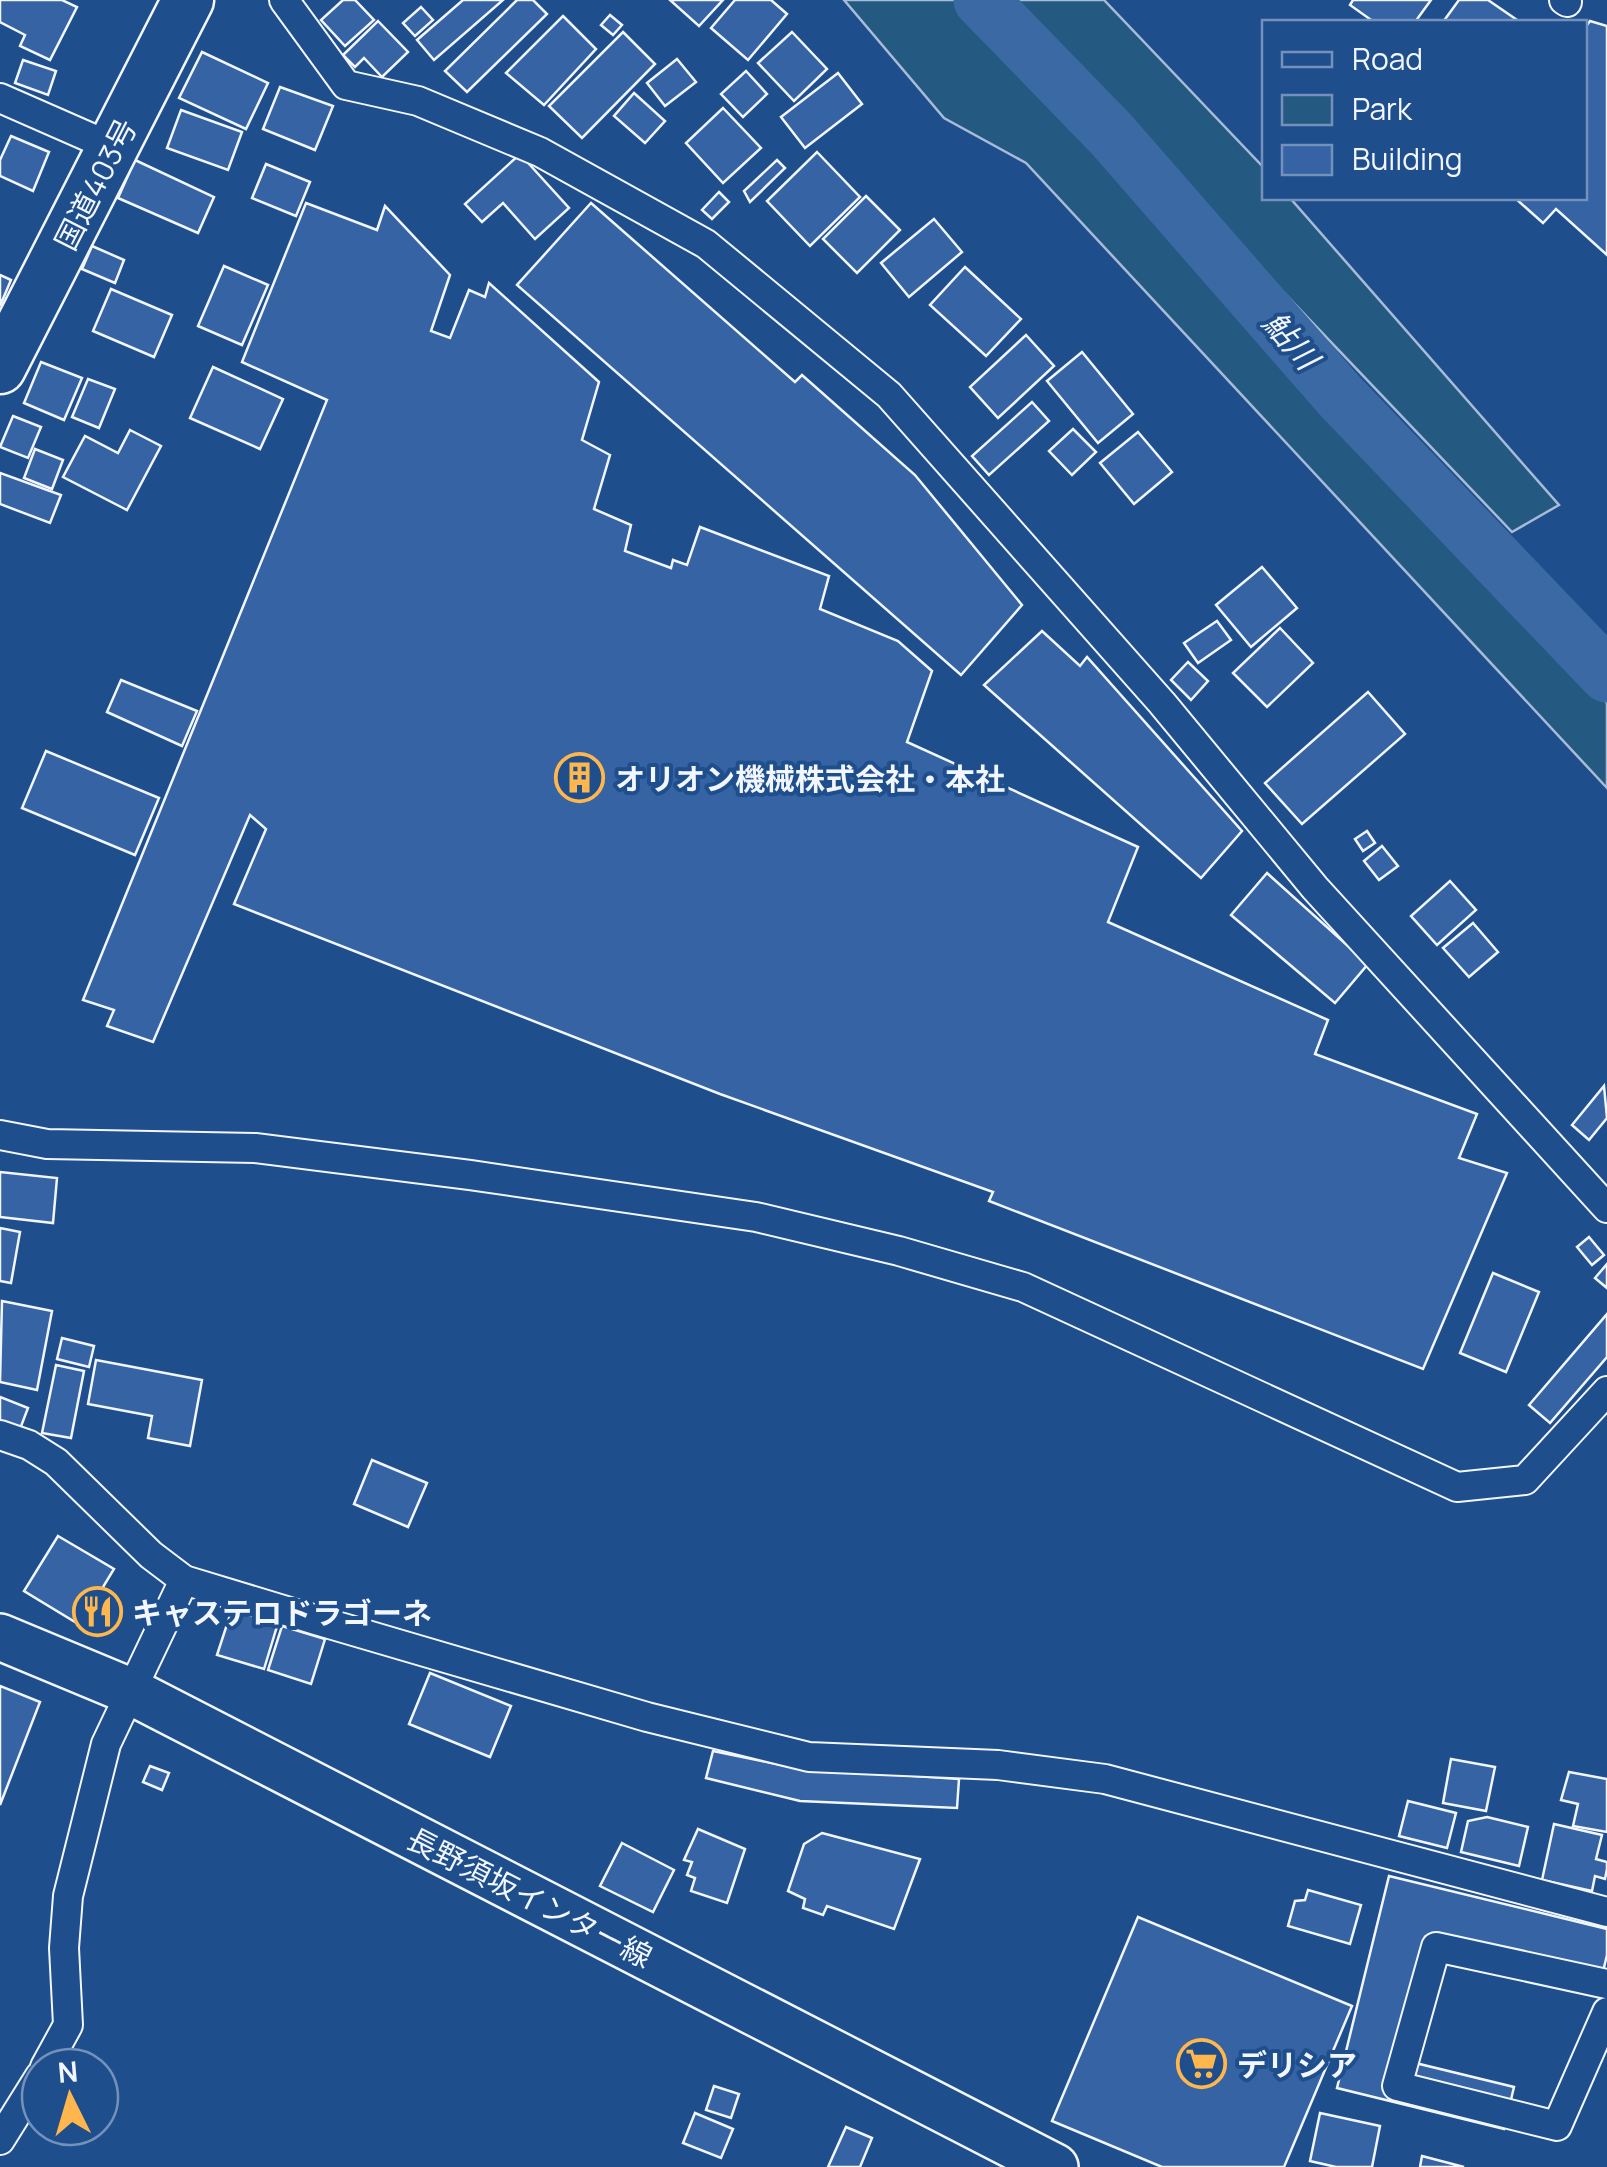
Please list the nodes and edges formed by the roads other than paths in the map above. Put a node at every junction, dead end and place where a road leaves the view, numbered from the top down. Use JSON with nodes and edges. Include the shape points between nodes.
{"nodes":[{"id":1,"x":188,"y":0,"type":"edge"},
{"id":2,"x":284,"y":0,"type":"edge"},
{"id":3,"x":0,"y":98,"type":"edge"},
{"id":4,"x":114,"y":148,"type":"junction"},
{"id":5,"x":0,"y":368,"type":"edge"},
{"id":6,"x":0,"y":1135,"type":"edge"},
{"id":7,"x":1607,"y":1208,"type":"edge"},
{"id":8,"x":1607,"y":1391,"type":"edge"},
{"id":9,"x":0,"y":1434,"type":"edge"},
{"id":10,"x":184,"y":1580,"type":"junction"},
{"id":11,"x":0,"y":1637,"type":"edge"},
{"id":12,"x":130,"y":1691,"type":"junction"},
{"id":13,"x":1607,"y":1912,"type":"edge"},
{"id":14,"x":1607,"y":1984,"type":"edge"},
{"id":15,"x":1607,"y":2012,"type":"edge"},
{"id":16,"x":56,"y":2047,"type":"edge"},
{"id":17,"x":20,"y":2108,"type":"edge"},
{"id":18,"x":0,"y":2140,"type":"edge"},
{"id":19,"x":1056,"y":2167,"type":"edge"}],
"edges":[{"from":1,"to":4,"type":"highway","name":"国道403号"},
{"from":2,"to":7,"type":"street","via":[[346,85],[418,102],[540,152],[706,244],[889,395],[1162,703],[1315,888]]},
{"from":3,"to":4,"type":"street"},
{"from":4,"to":5,"type":"highway","name":"国道403号"},
{"from":6,"to":8,"type":"street","via":[[46,1144],[255,1148],[450,1173],[756,1217],[899,1251],[1023,1287],[1457,1488],[1525,1480]]},
{"from":9,"to":10,"type":"street","via":[[56,1462]]},
{"from":10,"to":12,"type":"street"},
{"from":10,"to":13,"type":"street","via":[[810,1757],[998,1765],[1105,1779]]},
{"from":11,"to":12,"type":"main road","name":"長野須坂インター線"},
{"from":12,"to":16,"type":"street","via":[[106,1744],[68,1896],[68,2025]]},
{"from":12,"to":19,"type":"main road","name":"長野須坂インター線"},
{"from":14,"to":15,"type":"street","via":[[1436,1947],[1396,2086],[1556,2126]]},
{"from":17,"to":18,"type":"street"}]}
